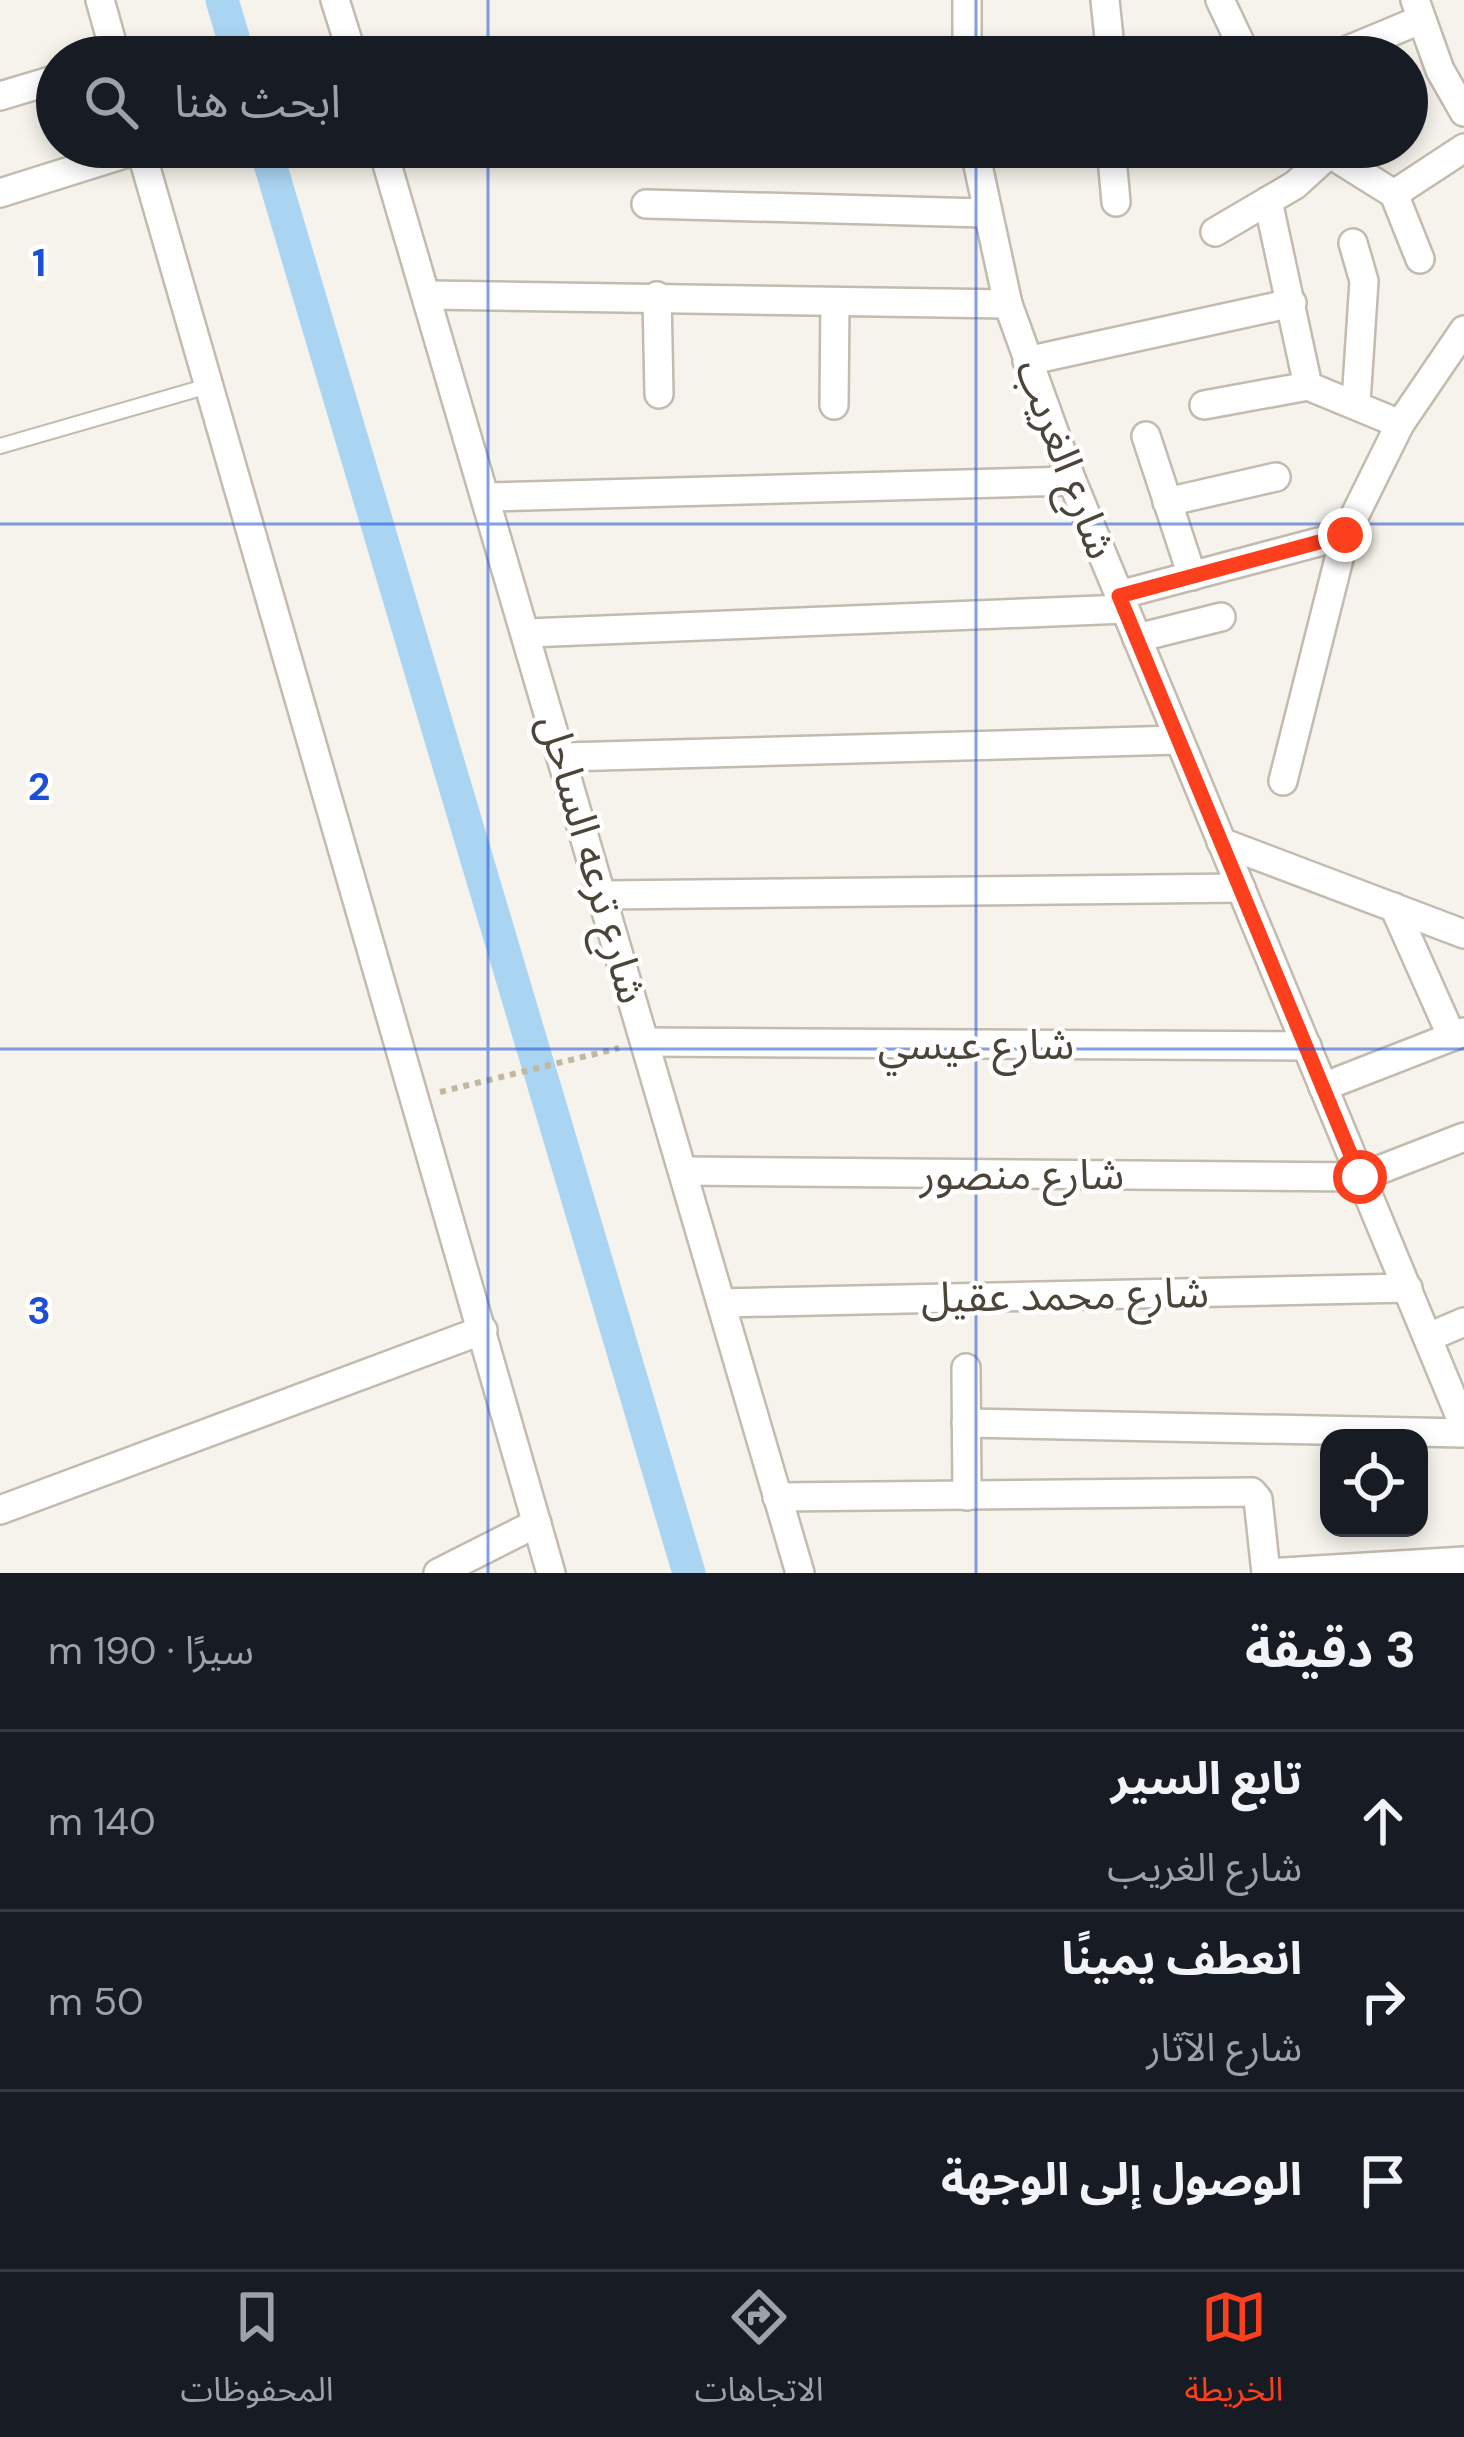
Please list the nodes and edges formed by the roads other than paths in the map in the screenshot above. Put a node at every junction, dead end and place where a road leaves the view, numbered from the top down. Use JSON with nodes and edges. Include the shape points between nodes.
{"nodes":[{"id":1,"x":100,"y":0,"type":"edge"},
{"id":2,"x":335,"y":0,"type":"edge"},
{"id":3,"x":967,"y":0,"type":"edge"},
{"id":4,"x":1105,"y":0,"type":"edge"},
{"id":5,"x":1220,"y":0,"type":"edge"},
{"id":6,"x":1417,"y":10,"type":"edge"},
{"id":7,"x":110,"y":36,"type":"edge"},
{"id":8,"x":346,"y":36,"type":"edge"},
{"id":9,"x":967,"y":36,"type":"edge"},
{"id":10,"x":1109,"y":36,"type":"edge"},
{"id":11,"x":1237,"y":36,"type":"edge"},
{"id":12,"x":1369,"y":36,"type":"edge"},
{"id":13,"x":36,"y":85,"type":"edge"},
{"id":14,"x":0,"y":96,"type":"edge"},
{"id":15,"x":1464,"y":112,"type":"edge"},
{"id":16,"x":1464,"y":148,"type":"edge"},
{"id":17,"x":78,"y":168,"type":"edge"},
{"id":18,"x":146,"y":168,"type":"edge"},
{"id":19,"x":389,"y":168,"type":"edge"},
{"id":20,"x":977,"y":168,"type":"edge"},
{"id":21,"x":1117,"y":168,"type":"edge"},
{"id":22,"x":1305,"y":168,"type":"edge"},
{"id":23,"x":1353,"y":168,"type":"edge"},
{"id":24,"x":0,"y":193,"type":"edge"},
{"id":25,"x":1394,"y":194,"type":"junction"},
{"id":26,"x":1268,"y":201,"type":"junction"},
{"id":27,"x":1116,"y":202,"type":"dead end"},
{"id":28,"x":646,"y":204,"type":"dead end"},
{"id":29,"x":984,"y":212,"type":"junction"},
{"id":30,"x":1215,"y":232,"type":"dead end"},
{"id":31,"x":1353,"y":243,"type":"dead end"},
{"id":32,"x":1420,"y":259,"type":"dead end"},
{"id":33,"x":430,"y":295,"type":"junction"},
{"id":34,"x":657,"y":296,"type":"junction"},
{"id":35,"x":835,"y":302,"type":"junction"},
{"id":36,"x":1292,"y":302,"type":"junction"},
{"id":37,"x":1008,"y":304,"type":"junction"},
{"id":38,"x":1464,"y":330,"type":"edge"},
{"id":39,"x":1027,"y":361,"type":"junction"},
{"id":40,"x":208,"y":386,"type":"junction"},
{"id":41,"x":1308,"y":386,"type":"junction"},
{"id":42,"x":659,"y":394,"type":"dead end"},
{"id":43,"x":1356,"y":402,"type":"junction"},
{"id":44,"x":834,"y":405,"type":"dead end"},
{"id":45,"x":1204,"y":405,"type":"dead end"},
{"id":46,"x":1400,"y":424,"type":"junction"},
{"id":47,"x":1146,"y":436,"type":"dead end"},
{"id":48,"x":0,"y":446,"type":"edge"},
{"id":49,"x":1276,"y":477,"type":"dead end"},
{"id":50,"x":1072,"y":481,"type":"junction"},
{"id":51,"x":488,"y":497,"type":"junction"},
{"id":52,"x":1167,"y":502,"type":"junction"},
{"id":53,"x":1345,"y":535,"type":"junction"},
{"id":54,"x":1192,"y":576,"type":"junction"},
{"id":55,"x":1122,"y":602,"type":"junction"},
{"id":56,"x":1221,"y":617,"type":"dead end"},
{"id":57,"x":528,"y":633,"type":"junction"},
{"id":58,"x":1137,"y":638,"type":"junction"},
{"id":59,"x":1179,"y":740,"type":"junction"},
{"id":60,"x":564,"y":757,"type":"junction"},
{"id":61,"x":1283,"y":781,"type":"dead end"},
{"id":62,"x":1221,"y":842,"type":"junction"},
{"id":63,"x":1240,"y":888,"type":"junction"},
{"id":64,"x":604,"y":895,"type":"junction"},
{"id":65,"x":1394,"y":908,"type":"junction"},
{"id":66,"x":1464,"y":934,"type":"edge"},
{"id":67,"x":1458,"y":1035,"type":"edge"},
{"id":68,"x":646,"y":1042,"type":"junction"},
{"id":69,"x":1307,"y":1046,"type":"junction"},
{"id":70,"x":1323,"y":1087,"type":"junction"},
{"id":71,"x":1464,"y":1137,"type":"edge"},
{"id":72,"x":683,"y":1171,"type":"junction"},
{"id":73,"x":1360,"y":1177,"type":"junction"},
{"id":74,"x":1408,"y":1288,"type":"junction"},
{"id":75,"x":722,"y":1303,"type":"junction"},
{"id":76,"x":1464,"y":1322,"type":"edge"},
{"id":77,"x":483,"y":1330,"type":"junction"},
{"id":78,"x":1429,"y":1337,"type":"junction"},
{"id":79,"x":966,"y":1368,"type":"dead end"},
{"id":80,"x":966,"y":1424,"type":"junction"},
{"id":81,"x":1464,"y":1429,"type":"edge"},
{"id":82,"x":967,"y":1496,"type":"junction"},
{"id":83,"x":777,"y":1497,"type":"junction"},
{"id":84,"x":0,"y":1510,"type":"edge"},
{"id":85,"x":537,"y":1523,"type":"junction"},
{"id":86,"x":1464,"y":1562,"type":"edge"},
{"id":87,"x":438,"y":1573,"type":"edge"},
{"id":88,"x":551,"y":1573,"type":"edge"},
{"id":89,"x":800,"y":1573,"type":"edge"},
{"id":90,"x":1266,"y":1573,"type":"edge"}],
"edges":[{"from":1,"to":7,"type":"street"},
{"from":2,"to":8,"type":"street"},
{"from":3,"to":9,"type":"street"},
{"from":4,"to":10,"type":"street"},
{"from":5,"to":11,"type":"street"},
{"from":6,"to":12,"type":"street"},
{"from":6,"to":15,"type":"street"},
{"from":13,"to":14,"type":"street"},
{"from":16,"to":25,"type":"street"},
{"from":17,"to":24,"type":"street"},
{"from":18,"to":40,"type":"street"},
{"from":19,"to":33,"type":"street","name":"شارع ترعه الساحل"},
{"from":20,"to":29,"type":"street","name":"شارع الغريب"},
{"from":21,"to":27,"type":"street"},
{"from":22,"to":26,"type":"street"},
{"from":23,"to":25,"type":"street"},
{"from":25,"to":32,"type":"street"},
{"from":26,"to":30,"type":"street"},
{"from":26,"to":36,"type":"street"},
{"from":28,"to":29,"type":"street"},
{"from":29,"to":37,"type":"street","name":"شارع الغريب"},
{"from":31,"to":43,"type":"street","via":[[1364,281]]},
{"from":33,"to":34,"type":"street"},
{"from":33,"to":51,"type":"street","name":"شارع ترعه الساحل"},
{"from":34,"to":35,"type":"street"},
{"from":34,"to":42,"type":"street"},
{"from":35,"to":37,"type":"street"},
{"from":35,"to":44,"type":"street"},
{"from":36,"to":39,"type":"street"},
{"from":36,"to":41,"type":"street"},
{"from":37,"to":39,"type":"street","name":"شارع الغريب"},
{"from":38,"to":46,"type":"street"},
{"from":39,"to":50,"type":"street","name":"شارع الغريب"},
{"from":40,"to":48,"type":"lane"},
{"from":40,"to":77,"type":"street"},
{"from":41,"to":43,"type":"street"},
{"from":41,"to":45,"type":"street"},
{"from":43,"to":46,"type":"street"},
{"from":46,"to":53,"type":"street"},
{"from":47,"to":52,"type":"street"},
{"from":49,"to":52,"type":"street"},
{"from":50,"to":51,"type":"street"},
{"from":50,"to":55,"type":"street","name":"شارع الغريب"},
{"from":51,"to":57,"type":"street","name":"شارع ترعه الساحل"},
{"from":52,"to":54,"type":"street"},
{"from":53,"to":54,"type":"street"},
{"from":53,"to":61,"type":"street"},
{"from":54,"to":55,"type":"street"},
{"from":55,"to":57,"type":"street"},
{"from":55,"to":58,"type":"street","name":"شارع الغريب"},
{"from":56,"to":58,"type":"street"},
{"from":57,"to":60,"type":"street","name":"شارع ترعه الساحل"},
{"from":58,"to":59,"type":"street","name":"شارع الغريب"},
{"from":59,"to":60,"type":"street"},
{"from":59,"to":62,"type":"street","name":"شارع الغريب"},
{"from":60,"to":64,"type":"street","name":"شارع ترعه الساحل"},
{"from":62,"to":63,"type":"street","name":"شارع الغريب"},
{"from":62,"to":65,"type":"street"},
{"from":63,"to":64,"type":"street"},
{"from":63,"to":69,"type":"street","name":"شارع الغريب"},
{"from":64,"to":68,"type":"street","name":"شارع ترعه الساحل"},
{"from":65,"to":66,"type":"street"},
{"from":65,"to":67,"type":"street"},
{"from":67,"to":70,"type":"street"},
{"from":68,"to":69,"type":"street","name":"شارع عيسي"},
{"from":68,"to":72,"type":"street","name":"شارع ترعه الساحل"},
{"from":69,"to":70,"type":"street","name":"شارع الغريب"},
{"from":70,"to":73,"type":"street","name":"شارع الغريب"},
{"from":71,"to":73,"type":"street"},
{"from":72,"to":73,"type":"street","name":"شارع منصور"},
{"from":72,"to":75,"type":"street","name":"شارع ترعه الساحل"},
{"from":73,"to":74,"type":"street","name":"شارع الغريب"},
{"from":74,"to":75,"type":"street","name":"شارع محمد عقيل"},
{"from":74,"to":78,"type":"street","name":"شارع الغريب"},
{"from":75,"to":83,"type":"street","name":"شارع ترعه الساحل"},
{"from":76,"to":78,"type":"street"},
{"from":77,"to":84,"type":"street"},
{"from":77,"to":85,"type":"street"},
{"from":78,"to":81,"type":"street","name":"شارع الغريب"},
{"from":79,"to":80,"type":"street"},
{"from":80,"to":81,"type":"street"},
{"from":80,"to":82,"type":"street"},
{"from":82,"to":83,"type":"street"},
{"from":82,"to":90,"type":"street","via":[[1252,1492]]},
{"from":83,"to":89,"type":"street","name":"شارع ترعه الساحل"},
{"from":85,"to":87,"type":"street"},
{"from":85,"to":88,"type":"street"},
{"from":86,"to":90,"type":"street"}]}
